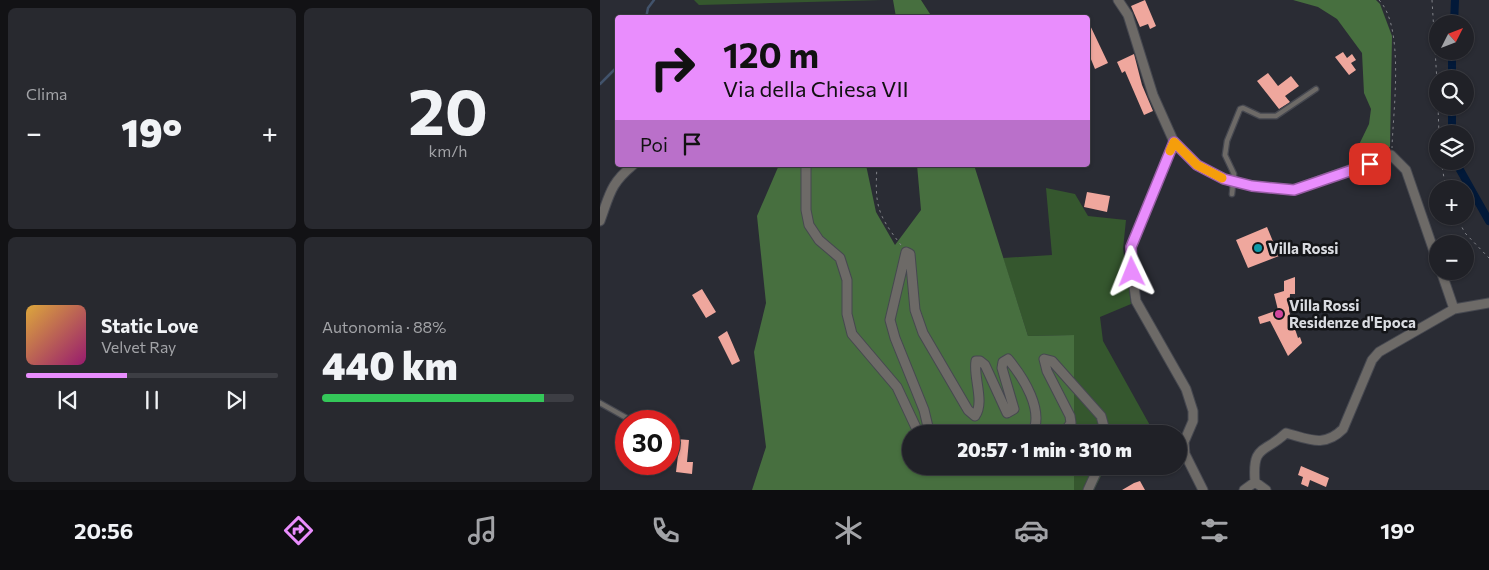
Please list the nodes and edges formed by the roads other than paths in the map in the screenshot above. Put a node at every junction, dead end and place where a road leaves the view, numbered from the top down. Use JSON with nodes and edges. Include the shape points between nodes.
{"nodes":[{"id":1,"x":1118,"y":0,"type":"edge"},
{"id":2,"x":1316,"y":90,"type":"dead end"},
{"id":3,"x":1174,"y":142,"type":"junction"},
{"id":4,"x":631,"y":167,"type":"edge"},
{"id":5,"x":806,"y":167,"type":"edge"},
{"id":6,"x":1233,"y":181,"type":"junction"},
{"id":7,"x":1232,"y":194,"type":"dead end"},
{"id":8,"x":600,"y":221,"type":"edge"},
{"id":9,"x":1429,"y":237,"type":"edge"},
{"id":10,"x":1443,"y":280,"type":"edge"},
{"id":11,"x":1489,"y":303,"type":"edge"},
{"id":12,"x":1454,"y":309,"type":"junction"},
{"id":13,"x":600,"y":402,"type":"edge"},
{"id":14,"x":615,"y":411,"type":"edge"},
{"id":15,"x":915,"y":425,"type":"edge"},
{"id":16,"x":928,"y":425,"type":"edge"},
{"id":17,"x":1034,"y":425,"type":"edge"},
{"id":18,"x":1070,"y":425,"type":"edge"},
{"id":19,"x":1103,"y":425,"type":"edge"},
{"id":20,"x":1095,"y":475,"type":"edge"},
{"id":21,"x":1256,"y":482,"type":"junction"},
{"id":22,"x":1088,"y":490,"type":"edge"},
{"id":23,"x":1203,"y":490,"type":"edge"},
{"id":24,"x":1244,"y":490,"type":"edge"},
{"id":25,"x":1266,"y":490,"type":"edge"}],
"edges":[{"from":1,"to":3,"type":"street","via":[[1128,15],[1153,95]]},
{"from":2,"to":6,"type":"lane","via":[[1276,116],[1260,116],[1240,109],[1225,154],[1234,174]]},
{"from":3,"to":6,"type":"street","via":[[1197,165]]},
{"from":3,"to":23,"type":"street","via":[[1131,247],[1130,258],[1136,301],[1191,402],[1193,421],[1184,442],[1189,465]]},
{"from":4,"to":8,"type":"street","via":[[611,188]]},
{"from":5,"to":15,"type":"street","via":[[809,225],[819,240],[840,258],[847,280],[847,314],[852,334],[896,387]]},
{"from":6,"to":7,"type":"lane"},
{"from":6,"to":9,"type":"street","via":[[1294,190],[1391,155],[1406,170]]},
{"from":10,"to":12,"type":"street"},
{"from":11,"to":12,"type":"street"},
{"from":12,"to":21,"type":"street","via":[[1379,352],[1372,360],[1343,429],[1336,436],[1324,442],[1286,433],[1259,452],[1254,463]]},
{"from":13,"to":14,"type":"lane"},
{"from":16,"to":17,"type":"street","via":[[890,320],[906,252],[910,254],[915,310],[923,333],[968,410],[975,416],[979,408],[976,361],[985,365],[1007,413],[1014,409],[1002,368],[1003,362],[1008,360],[1029,392],[1036,418]]},
{"from":18,"to":19,"type":"street","via":[[1070,416],[1044,359],[1052,360],[1100,416]]},
{"from":20,"to":22,"type":"street"},
{"from":21,"to":24,"type":"street"},
{"from":21,"to":25,"type":"street"}]}
